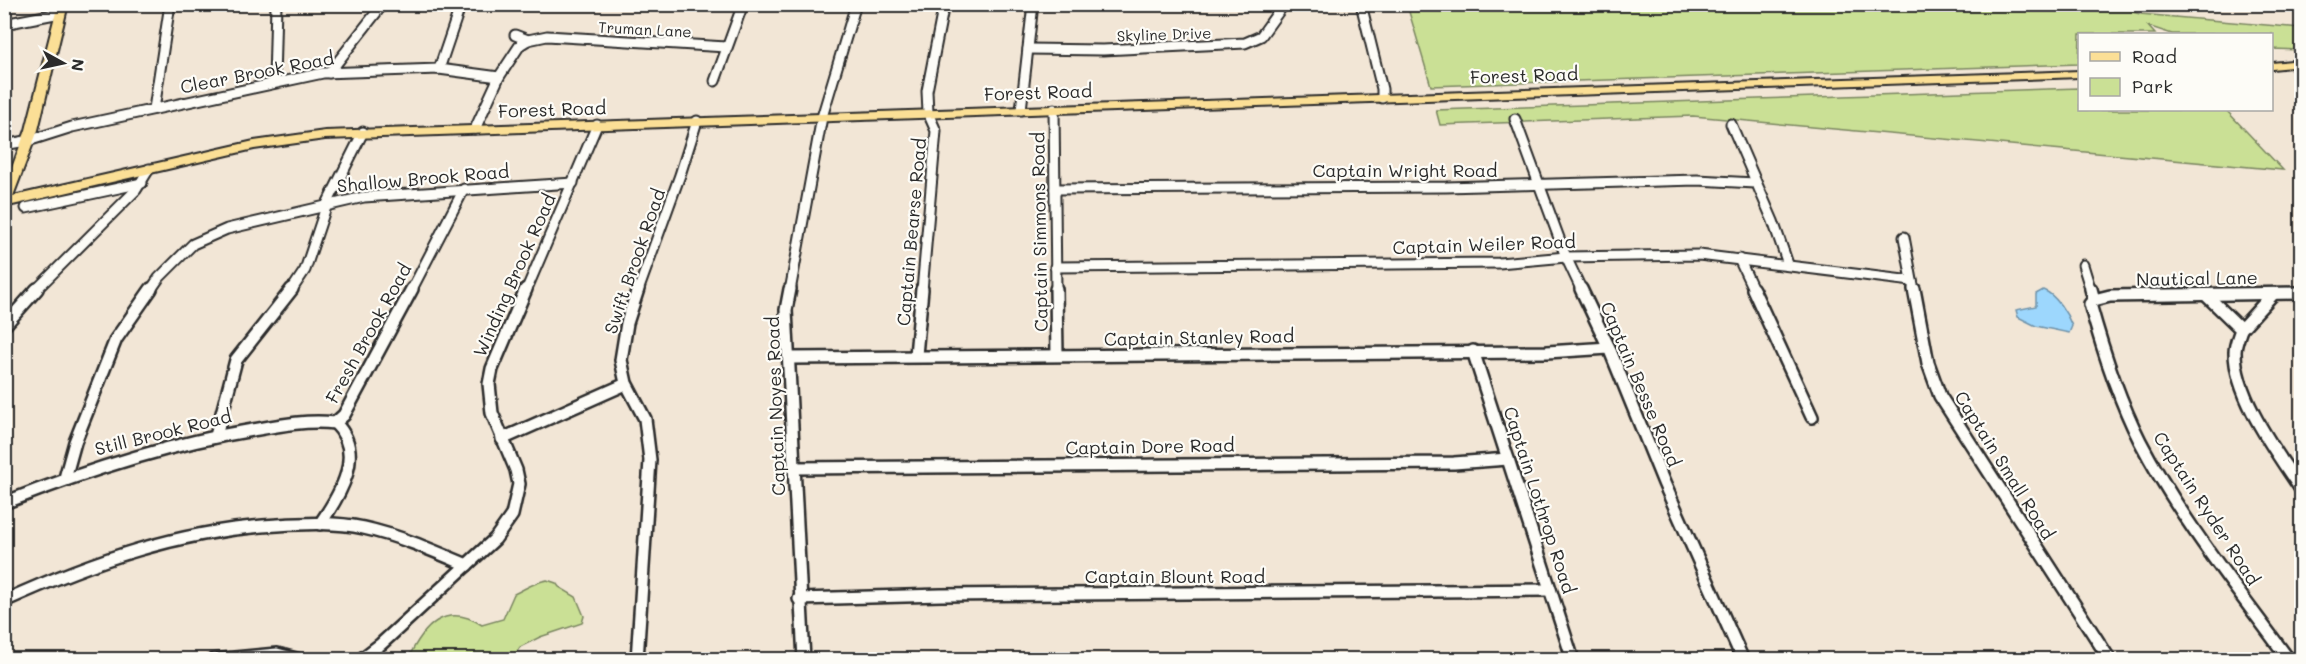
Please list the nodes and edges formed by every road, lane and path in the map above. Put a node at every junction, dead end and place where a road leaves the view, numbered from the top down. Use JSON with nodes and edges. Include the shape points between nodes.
{"nodes":[{"id":1,"x":170,"y":4,"type":"edge"},
{"id":2,"x":276,"y":4,"type":"edge"},
{"id":3,"x":383,"y":4,"type":"edge"},
{"id":4,"x":461,"y":4,"type":"edge"},
{"id":5,"x":743,"y":4,"type":"edge"},
{"id":6,"x":856,"y":4,"type":"edge"},
{"id":7,"x":945,"y":4,"type":"edge"},
{"id":8,"x":1033,"y":4,"type":"edge"},
{"id":9,"x":1284,"y":4,"type":"edge"},
{"id":10,"x":1361,"y":4,"type":"edge"},
{"id":11,"x":61,"y":9,"type":"edge"},
{"id":12,"x":4,"y":24,"type":"edge"},
{"id":13,"x":515,"y":35,"type":"dead end"},
{"id":14,"x":528,"y":40,"type":"junction"},
{"id":15,"x":726,"y":47,"type":"junction"},
{"id":16,"x":1028,"y":49,"type":"junction"},
{"id":17,"x":2301,"y":63,"type":"edge"},
{"id":18,"x":2273,"y":66,"type":"edge"},
{"id":19,"x":439,"y":69,"type":"junction"},
{"id":20,"x":329,"y":74,"type":"junction"},
{"id":21,"x":2078,"y":74,"type":"edge"},
{"id":22,"x":499,"y":77,"type":"junction"},
{"id":23,"x":715,"y":81,"type":"dead end"},
{"id":24,"x":274,"y":82,"type":"junction"},
{"id":25,"x":1382,"y":98,"type":"junction"},
{"id":26,"x":153,"y":109,"type":"junction"},
{"id":27,"x":1054,"y":109,"type":"junction"},
{"id":28,"x":1021,"y":110,"type":"junction"},
{"id":29,"x":928,"y":113,"type":"junction"},
{"id":30,"x":822,"y":117,"type":"junction"},
{"id":31,"x":1515,"y":119,"type":"dead end"},
{"id":32,"x":697,"y":121,"type":"junction"},
{"id":33,"x":1731,"y":124,"type":"dead end"},
{"id":34,"x":597,"y":125,"type":"junction"},
{"id":35,"x":475,"y":129,"type":"junction"},
{"id":36,"x":363,"y":132,"type":"junction"},
{"id":37,"x":31,"y":141,"type":"junction"},
{"id":38,"x":4,"y":145,"type":"edge"},
{"id":39,"x":149,"y":169,"type":"junction"},
{"id":40,"x":142,"y":183,"type":"junction"},
{"id":41,"x":573,"y":183,"type":"junction"},
{"id":42,"x":1755,"y":183,"type":"junction"},
{"id":43,"x":1539,"y":185,"type":"junction"},
{"id":44,"x":464,"y":189,"type":"junction"},
{"id":45,"x":1055,"y":189,"type":"junction"},
{"id":46,"x":5,"y":202,"type":"edge"},
{"id":47,"x":327,"y":204,"type":"junction"},
{"id":48,"x":26,"y":208,"type":"dead end"},
{"id":49,"x":1904,"y":237,"type":"dead end"},
{"id":50,"x":1566,"y":257,"type":"junction"},
{"id":51,"x":1739,"y":260,"type":"junction"},
{"id":52,"x":1788,"y":264,"type":"junction"},
{"id":53,"x":2083,"y":265,"type":"dead end"},
{"id":54,"x":1055,"y":267,"type":"junction"},
{"id":55,"x":1912,"y":282,"type":"junction"},
{"id":56,"x":2301,"y":293,"type":"edge"},
{"id":57,"x":2273,"y":294,"type":"junction"},
{"id":58,"x":2207,"y":296,"type":"junction"},
{"id":59,"x":2094,"y":300,"type":"junction"},
{"id":60,"x":4,"y":326,"type":"edge"},
{"id":61,"x":2241,"y":329,"type":"junction"},
{"id":62,"x":1609,"y":348,"type":"junction"},
{"id":63,"x":1473,"y":351,"type":"junction"},
{"id":64,"x":916,"y":355,"type":"junction"},
{"id":65,"x":1057,"y":355,"type":"junction"},
{"id":66,"x":790,"y":358,"type":"junction"},
{"id":67,"x":626,"y":384,"type":"junction"},
{"id":68,"x":1812,"y":417,"type":"dead end"},
{"id":69,"x":335,"y":423,"type":"junction"},
{"id":70,"x":216,"y":436,"type":"junction"},
{"id":71,"x":502,"y":440,"type":"junction"},
{"id":72,"x":1508,"y":459,"type":"junction"},
{"id":73,"x":793,"y":468,"type":"junction"},
{"id":74,"x":65,"y":478,"type":"junction"},
{"id":75,"x":2301,"y":491,"type":"edge"},
{"id":76,"x":4,"y":503,"type":"edge"},
{"id":77,"x":321,"y":524,"type":"junction"},
{"id":78,"x":467,"y":565,"type":"junction"},
{"id":79,"x":1550,"y":590,"type":"junction"},
{"id":80,"x":800,"y":599,"type":"junction"},
{"id":81,"x":4,"y":601,"type":"edge"},
{"id":82,"x":213,"y":660,"type":"edge"},
{"id":83,"x":300,"y":660,"type":"edge"},
{"id":84,"x":360,"y":660,"type":"edge"},
{"id":85,"x":637,"y":660,"type":"edge"},
{"id":86,"x":804,"y":660,"type":"edge"},
{"id":87,"x":1573,"y":660,"type":"edge"},
{"id":88,"x":1743,"y":660,"type":"edge"},
{"id":89,"x":2110,"y":660,"type":"edge"},
{"id":90,"x":2289,"y":660,"type":"edge"}],
"edges":[{"from":1,"to":26,"type":"street"},
{"from":2,"to":24,"type":"street"},
{"from":3,"to":20,"type":"street"},
{"from":4,"to":19,"type":"street"},
{"from":5,"to":15,"type":"street"},
{"from":6,"to":30,"type":"street","name":"Captain Noyes Road"},
{"from":7,"to":29,"type":"street","name":"Captain Bearse Road","via":[[927,91]]},
{"from":8,"to":16,"type":"street"},
{"from":9,"to":16,"type":"street","name":"Skyline Drive","via":[[1261,36],[1245,43]]},
{"from":10,"to":25,"type":"street"},
{"from":11,"to":12,"type":"street"},
{"from":11,"to":37,"type":"main road"},
{"from":13,"to":14,"type":"street","name":"Truman Lane"},
{"from":14,"to":15,"type":"street","name":"Truman Lane","via":[[547,36]]},
{"from":14,"to":22,"type":"street","via":[[520,45]]},
{"from":15,"to":23,"type":"street"},
{"from":16,"to":28,"type":"street"},
{"from":17,"to":18,"type":"main road"},
{"from":19,"to":20,"type":"street","name":"Clear Brook Road"},
{"from":19,"to":22,"type":"street","name":"Clear Brook Road"},
{"from":20,"to":24,"type":"street","name":"Clear Brook Road"},
{"from":21,"to":25,"type":"main road","name":"Forest Road"},
{"from":22,"to":35,"type":"street"},
{"from":24,"to":26,"type":"street","name":"Clear Brook Road"},
{"from":25,"to":27,"type":"main road","name":"Forest Road"},
{"from":26,"to":37,"type":"street","name":"Clear Brook Road","via":[[72,127]]},
{"from":27,"to":28,"type":"main road","name":"Forest Road"},
{"from":27,"to":45,"type":"street","name":"Captain Simmons Road"},
{"from":28,"to":29,"type":"main road","name":"Forest Road"},
{"from":29,"to":30,"type":"main road","name":"Forest Road"},
{"from":29,"to":64,"type":"street","name":"Captain Bearse Road","via":[[936,132]]},
{"from":30,"to":32,"type":"main road","name":"Forest Road"},
{"from":30,"to":66,"type":"street","name":"Captain Noyes Road","via":[[786,310]]},
{"from":31,"to":43,"type":"street","name":"Captain Besse Road"},
{"from":32,"to":34,"type":"main road","name":"Forest Road"},
{"from":32,"to":67,"type":"street","name":"Swift Brook Road","via":[[624,334],[621,362]]},
{"from":33,"to":42,"type":"street"},
{"from":34,"to":35,"type":"main road","name":"Forest Road"},
{"from":34,"to":41,"type":"street","name":"Winding Brook Road"},
{"from":35,"to":36,"type":"main road","name":"Forest Road"},
{"from":36,"to":39,"type":"main road","name":"Forest Road","via":[[280,140]]},
{"from":36,"to":47,"type":"street"},
{"from":37,"to":38,"type":"street","name":"Clear Brook Road"},
{"from":37,"to":46,"type":"main road"},
{"from":39,"to":40,"type":"street"},
{"from":39,"to":46,"type":"main road","name":"Forest Road"},
{"from":40,"to":48,"type":"street"},
{"from":40,"to":60,"type":"street"},
{"from":41,"to":44,"type":"street","name":"Shallow Brook Road"},
{"from":41,"to":71,"type":"street","name":"Winding Brook Road","via":[[492,369],[489,397]]},
{"from":42,"to":43,"type":"street","name":"Captain Wright Road","via":[[1697,180]]},
{"from":42,"to":52,"type":"street"},
{"from":43,"to":45,"type":"street","name":"Captain Wright Road"},
{"from":43,"to":50,"type":"street","name":"Captain Besse Road"},
{"from":44,"to":47,"type":"street","name":"Shallow Brook Road"},
{"from":44,"to":69,"type":"street","name":"Fresh Brook Road","via":[[372,366],[344,415]]},
{"from":45,"to":54,"type":"street","name":"Captain Simmons Road"},
{"from":47,"to":70,"type":"street","via":[[302,276],[236,360]]},
{"from":47,"to":74,"type":"street","name":"Shallow Brook Road","via":[[217,233],[193,244],[177,258],[116,339],[75,442]]},
{"from":49,"to":55,"type":"street","name":"Captain Small Road"},
{"from":50,"to":51,"type":"street","name":"Captain Weiler Road","via":[[1699,255]]},
{"from":50,"to":54,"type":"street","name":"Captain Weiler Road","via":[[1499,263]]},
{"from":50,"to":62,"type":"street","name":"Captain Besse Road"},
{"from":51,"to":52,"type":"street","name":"Captain Weiler Road"},
{"from":51,"to":68,"type":"street"},
{"from":52,"to":55,"type":"street","name":"Captain Weiler Road"},
{"from":53,"to":59,"type":"street","name":"Captain Ryder Road"},
{"from":54,"to":65,"type":"street","name":"Captain Simmons Road"},
{"from":55,"to":89,"type":"street","name":"Captain Small Road","via":[[1928,363],[1940,396]]},
{"from":56,"to":57,"type":"street","name":"Nautical Lane"},
{"from":57,"to":58,"type":"street","name":"Nautical Lane"},
{"from":57,"to":61,"type":"street"},
{"from":58,"to":59,"type":"street","name":"Nautical Lane","via":[[2110,296]]},
{"from":58,"to":61,"type":"street"},
{"from":59,"to":90,"type":"street","name":"Captain Ryder Road","via":[[2090,304],[2110,369],[2140,440],[2170,492]]},
{"from":61,"to":75,"type":"street","via":[[2235,351],[2242,382],[2269,439]]},
{"from":62,"to":63,"type":"street","name":"Captain Stanley Road"},
{"from":62,"to":88,"type":"street","name":"Captain Besse Road"},
{"from":63,"to":65,"type":"street","name":"Captain Stanley Road"},
{"from":63,"to":72,"type":"street","name":"Captain Lothrop Road"},
{"from":64,"to":65,"type":"street","name":"Captain Stanley Road"},
{"from":64,"to":66,"type":"street","name":"Captain Stanley Road"},
{"from":66,"to":73,"type":"street","name":"Captain Noyes Road"},
{"from":67,"to":71,"type":"street"},
{"from":67,"to":85,"type":"street","name":"Swift Brook Road","via":[[644,418],[650,460]]},
{"from":69,"to":70,"type":"street","name":"Still Brook Road","via":[[281,425]]},
{"from":69,"to":77,"type":"street","name":"Fresh Brook Road","via":[[349,440],[348,464],[342,490]]},
{"from":70,"to":74,"type":"street","name":"Still Brook Road","via":[[148,451]]},
{"from":71,"to":78,"type":"street","name":"Winding Brook Road","via":[[519,484],[514,509],[495,539]]},
{"from":72,"to":73,"type":"street","name":"Captain Dore Road","via":[[1454,463]]},
{"from":72,"to":79,"type":"street","name":"Captain Lothrop Road"},
{"from":73,"to":80,"type":"street","name":"Captain Noyes Road"},
{"from":74,"to":76,"type":"street","name":"Still Brook Road"},
{"from":77,"to":78,"type":"street","via":[[384,534]]},
{"from":77,"to":81,"type":"street","via":[[252,525],[189,535],[87,564]]},
{"from":78,"to":84,"type":"street","name":"Winding Brook Road"},
{"from":79,"to":80,"type":"street","name":"Captain Blount Road"},
{"from":79,"to":87,"type":"street","name":"Captain Lothrop Road"},
{"from":80,"to":86,"type":"street","name":"Captain Noyes Road"},
{"from":82,"to":83,"type":"street","via":[[277,654]]}]}
